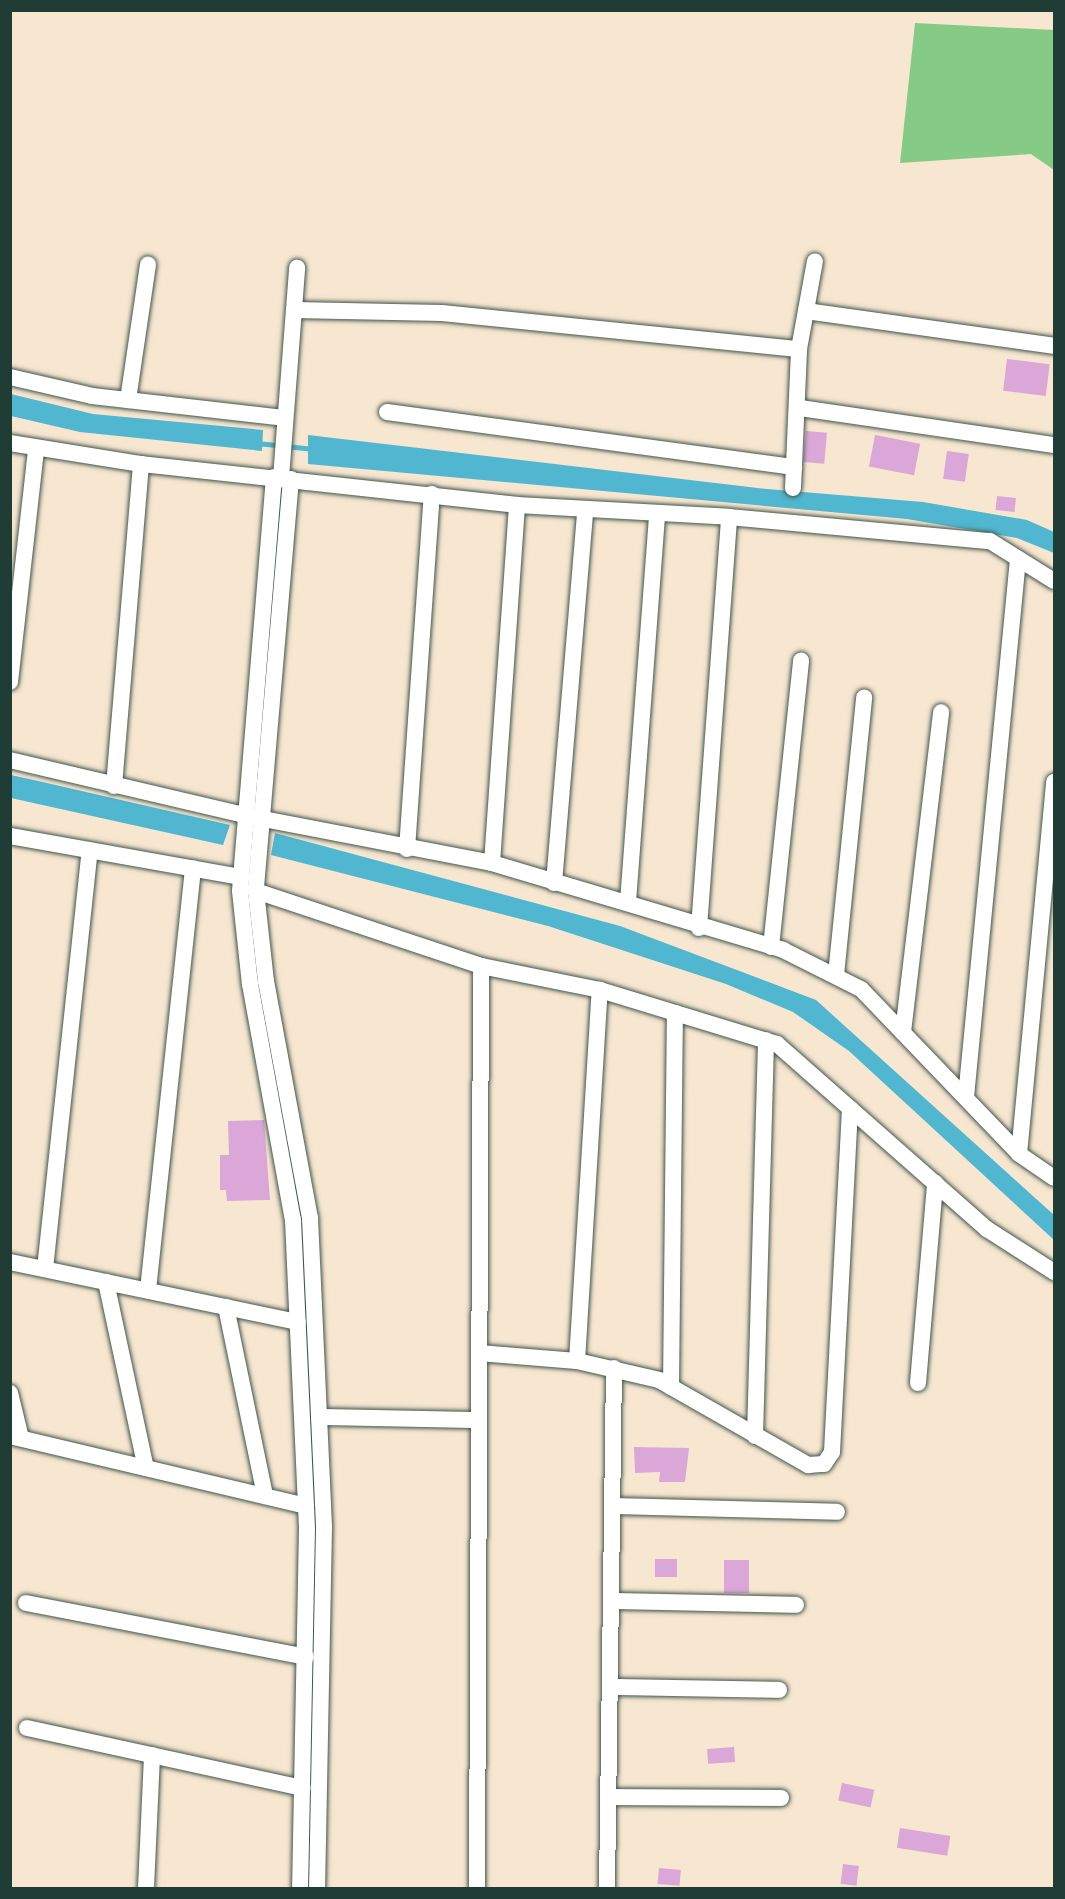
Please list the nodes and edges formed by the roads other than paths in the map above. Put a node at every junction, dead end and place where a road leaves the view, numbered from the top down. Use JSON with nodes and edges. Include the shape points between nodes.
{"nodes":[{"id":1,"x":815,"y":261,"type":"dead end"},
{"id":2,"x":148,"y":264,"type":"dead end"},
{"id":3,"x":297,"y":268,"type":"dead end"},
{"id":4,"x":294,"y":310,"type":"junction"},
{"id":5,"x":806,"y":310,"type":"junction"},
{"id":6,"x":1054,"y":346,"type":"edge"},
{"id":7,"x":799,"y":349,"type":"junction"},
{"id":8,"x":10,"y":376,"type":"edge"},
{"id":9,"x":128,"y":400,"type":"junction"},
{"id":10,"x":800,"y":408,"type":"junction"},
{"id":11,"x":387,"y":412,"type":"dead end"},
{"id":12,"x":284,"y":424,"type":"junction"},
{"id":13,"x":10,"y":443,"type":"edge"},
{"id":14,"x":1054,"y":445,"type":"edge"},
{"id":15,"x":36,"y":451,"type":"junction"},
{"id":16,"x":141,"y":464,"type":"junction"},
{"id":17,"x":795,"y":467,"type":"junction"},
{"id":18,"x":282,"y":478,"type":"junction"},
{"id":19,"x":793,"y":488,"type":"dead end"},
{"id":20,"x":432,"y":494,"type":"junction"},
{"id":21,"x":517,"y":505,"type":"junction"},
{"id":22,"x":585,"y":510,"type":"junction"},
{"id":23,"x":657,"y":513,"type":"junction"},
{"id":24,"x":729,"y":517,"type":"junction"},
{"id":25,"x":1018,"y":559,"type":"junction"},
{"id":26,"x":1054,"y":581,"type":"edge"},
{"id":27,"x":801,"y":661,"type":"dead end"},
{"id":28,"x":10,"y":682,"type":"edge"},
{"id":29,"x":864,"y":697,"type":"dead end"},
{"id":30,"x":941,"y":712,"type":"dead end"},
{"id":31,"x":10,"y":760,"type":"edge"},
{"id":32,"x":1054,"y":782,"type":"edge"},
{"id":33,"x":114,"y":786,"type":"junction"},
{"id":34,"x":254,"y":817,"type":"junction"},
{"id":35,"x":10,"y":836,"type":"edge"},
{"id":36,"x":407,"y":849,"type":"junction"},
{"id":37,"x":90,"y":850,"type":"junction"},
{"id":38,"x":492,"y":863,"type":"junction"},
{"id":39,"x":193,"y":868,"type":"junction"},
{"id":40,"x":241,"y":877,"type":"junction"},
{"id":41,"x":554,"y":883,"type":"junction"},
{"id":42,"x":256,"y":891,"type":"junction"},
{"id":43,"x":628,"y":902,"type":"junction"},
{"id":44,"x":699,"y":928,"type":"junction"},
{"id":45,"x":771,"y":947,"type":"junction"},
{"id":46,"x":481,"y":966,"type":"junction"},
{"id":47,"x":836,"y":975,"type":"junction"},
{"id":48,"x":600,"y":990,"type":"junction"},
{"id":49,"x":675,"y":1013,"type":"junction"},
{"id":50,"x":903,"y":1032,"type":"junction"},
{"id":51,"x":766,"y":1040,"type":"junction"},
{"id":52,"x":966,"y":1097,"type":"junction"},
{"id":53,"x":850,"y":1108,"type":"junction"},
{"id":54,"x":1019,"y":1154,"type":"junction"},
{"id":55,"x":1054,"y":1179,"type":"edge"},
{"id":56,"x":935,"y":1183,"type":"junction"},
{"id":57,"x":10,"y":1262,"type":"edge"},
{"id":58,"x":45,"y":1269,"type":"junction"},
{"id":59,"x":1054,"y":1272,"type":"edge"},
{"id":60,"x":106,"y":1282,"type":"junction"},
{"id":61,"x":148,"y":1290,"type":"junction"},
{"id":62,"x":226,"y":1307,"type":"junction"},
{"id":63,"x":298,"y":1322,"type":"junction"},
{"id":64,"x":479,"y":1353,"type":"junction"},
{"id":65,"x":577,"y":1361,"type":"junction"},
{"id":66,"x":614,"y":1368,"type":"junction"},
{"id":67,"x":918,"y":1383,"type":"dead end"},
{"id":68,"x":671,"y":1387,"type":"junction"},
{"id":69,"x":10,"y":1393,"type":"edge"},
{"id":70,"x":319,"y":1417,"type":"junction"},
{"id":71,"x":477,"y":1420,"type":"junction"},
{"id":72,"x":756,"y":1436,"type":"junction"},
{"id":73,"x":16,"y":1437,"type":"edge"},
{"id":74,"x":146,"y":1468,"type":"junction"},
{"id":75,"x":265,"y":1496,"type":"junction"},
{"id":76,"x":306,"y":1506,"type":"junction"},
{"id":77,"x":614,"y":1506,"type":"junction"},
{"id":78,"x":837,"y":1512,"type":"dead end"},
{"id":79,"x":612,"y":1601,"type":"junction"},
{"id":80,"x":26,"y":1603,"type":"dead end"},
{"id":81,"x":796,"y":1605,"type":"dead end"},
{"id":82,"x":306,"y":1657,"type":"junction"},
{"id":83,"x":611,"y":1686,"type":"junction"},
{"id":84,"x":779,"y":1690,"type":"dead end"},
{"id":85,"x":27,"y":1728,"type":"dead end"},
{"id":86,"x":152,"y":1755,"type":"junction"},
{"id":87,"x":303,"y":1788,"type":"junction"},
{"id":88,"x":609,"y":1797,"type":"junction"},
{"id":89,"x":781,"y":1798,"type":"dead end"},
{"id":90,"x":147,"y":1888,"type":"edge"},
{"id":91,"x":300,"y":1888,"type":"edge"},
{"id":92,"x":317,"y":1888,"type":"edge"},
{"id":93,"x":477,"y":1888,"type":"edge"},
{"id":94,"x":607,"y":1888,"type":"edge"}],
"edges":[{"from":1,"to":5,"type":"street"},
{"from":2,"to":9,"type":"street"},
{"from":3,"to":4,"type":"street"},
{"from":4,"to":7,"type":"street","via":[[442,313]]},
{"from":4,"to":12,"type":"street"},
{"from":5,"to":6,"type":"street"},
{"from":5,"to":7,"type":"street"},
{"from":7,"to":10,"type":"street"},
{"from":8,"to":9,"type":"street"},
{"from":9,"to":12,"type":"street"},
{"from":10,"to":14,"type":"street"},
{"from":10,"to":17,"type":"street"},
{"from":11,"to":17,"type":"street"},
{"from":12,"to":18,"type":"street"},
{"from":13,"to":15,"type":"street"},
{"from":15,"to":16,"type":"street"},
{"from":15,"to":28,"type":"street"},
{"from":16,"to":18,"type":"street"},
{"from":16,"to":33,"type":"street"},
{"from":17,"to":19,"type":"street"},
{"from":18,"to":20,"type":"street"},
{"from":18,"to":34,"type":"street"},
{"from":20,"to":21,"type":"street"},
{"from":20,"to":36,"type":"street"},
{"from":21,"to":22,"type":"street"},
{"from":21,"to":38,"type":"street"},
{"from":22,"to":23,"type":"street"},
{"from":22,"to":41,"type":"street"},
{"from":23,"to":24,"type":"street"},
{"from":23,"to":43,"type":"street"},
{"from":24,"to":25,"type":"street","via":[[990,541]]},
{"from":24,"to":44,"type":"street"},
{"from":25,"to":26,"type":"street"},
{"from":25,"to":52,"type":"street"},
{"from":27,"to":45,"type":"street"},
{"from":29,"to":47,"type":"street"},
{"from":30,"to":50,"type":"street"},
{"from":31,"to":33,"type":"street"},
{"from":32,"to":54,"type":"street"},
{"from":33,"to":34,"type":"street"},
{"from":34,"to":36,"type":"street"},
{"from":34,"to":40,"type":"street"},
{"from":34,"to":42,"type":"street"},
{"from":35,"to":37,"type":"street"},
{"from":36,"to":38,"type":"street"},
{"from":37,"to":39,"type":"street"},
{"from":37,"to":58,"type":"street"},
{"from":38,"to":41,"type":"street"},
{"from":39,"to":40,"type":"street"},
{"from":39,"to":61,"type":"street"},
{"from":40,"to":63,"type":"street","via":[[250,984],[293,1220]]},
{"from":41,"to":43,"type":"street"},
{"from":42,"to":46,"type":"street"},
{"from":42,"to":70,"type":"street","via":[[266,981],[310,1218]]},
{"from":43,"to":44,"type":"street"},
{"from":44,"to":45,"type":"street"},
{"from":45,"to":47,"type":"street"},
{"from":46,"to":48,"type":"street"},
{"from":46,"to":64,"type":"street"},
{"from":47,"to":50,"type":"street","via":[[861,989]]},
{"from":48,"to":49,"type":"street"},
{"from":48,"to":65,"type":"street"},
{"from":49,"to":51,"type":"street"},
{"from":49,"to":68,"type":"street"},
{"from":50,"to":52,"type":"street"},
{"from":51,"to":53,"type":"street","via":[[777,1044]]},
{"from":51,"to":72,"type":"street"},
{"from":52,"to":54,"type":"street"},
{"from":53,"to":56,"type":"street"},
{"from":53,"to":72,"type":"street","via":[[830,1460],[814,1467]]},
{"from":54,"to":55,"type":"street"},
{"from":56,"to":59,"type":"street","via":[[987,1229]]},
{"from":56,"to":67,"type":"street"},
{"from":57,"to":58,"type":"street"},
{"from":58,"to":60,"type":"street"},
{"from":60,"to":61,"type":"street"},
{"from":60,"to":74,"type":"street"},
{"from":61,"to":62,"type":"street"},
{"from":62,"to":63,"type":"street"},
{"from":62,"to":75,"type":"street"},
{"from":63,"to":76,"type":"street"},
{"from":64,"to":65,"type":"street"},
{"from":64,"to":71,"type":"street"},
{"from":65,"to":66,"type":"street"},
{"from":66,"to":68,"type":"street"},
{"from":66,"to":77,"type":"street"},
{"from":68,"to":72,"type":"street"},
{"from":69,"to":73,"type":"street"},
{"from":70,"to":71,"type":"street"},
{"from":70,"to":92,"type":"street","via":[[324,1539]]},
{"from":71,"to":93,"type":"street","via":[[482,1460]]},
{"from":73,"to":74,"type":"street"},
{"from":74,"to":75,"type":"street"},
{"from":75,"to":76,"type":"street"},
{"from":76,"to":82,"type":"street"},
{"from":77,"to":78,"type":"street"},
{"from":77,"to":79,"type":"street"},
{"from":79,"to":81,"type":"street"},
{"from":79,"to":83,"type":"street"},
{"from":80,"to":82,"type":"street"},
{"from":82,"to":87,"type":"street"},
{"from":83,"to":84,"type":"street"},
{"from":83,"to":88,"type":"street"},
{"from":85,"to":86,"type":"street"},
{"from":86,"to":87,"type":"street"},
{"from":86,"to":90,"type":"street"},
{"from":87,"to":91,"type":"street"},
{"from":88,"to":89,"type":"street"},
{"from":88,"to":94,"type":"street"}]}
